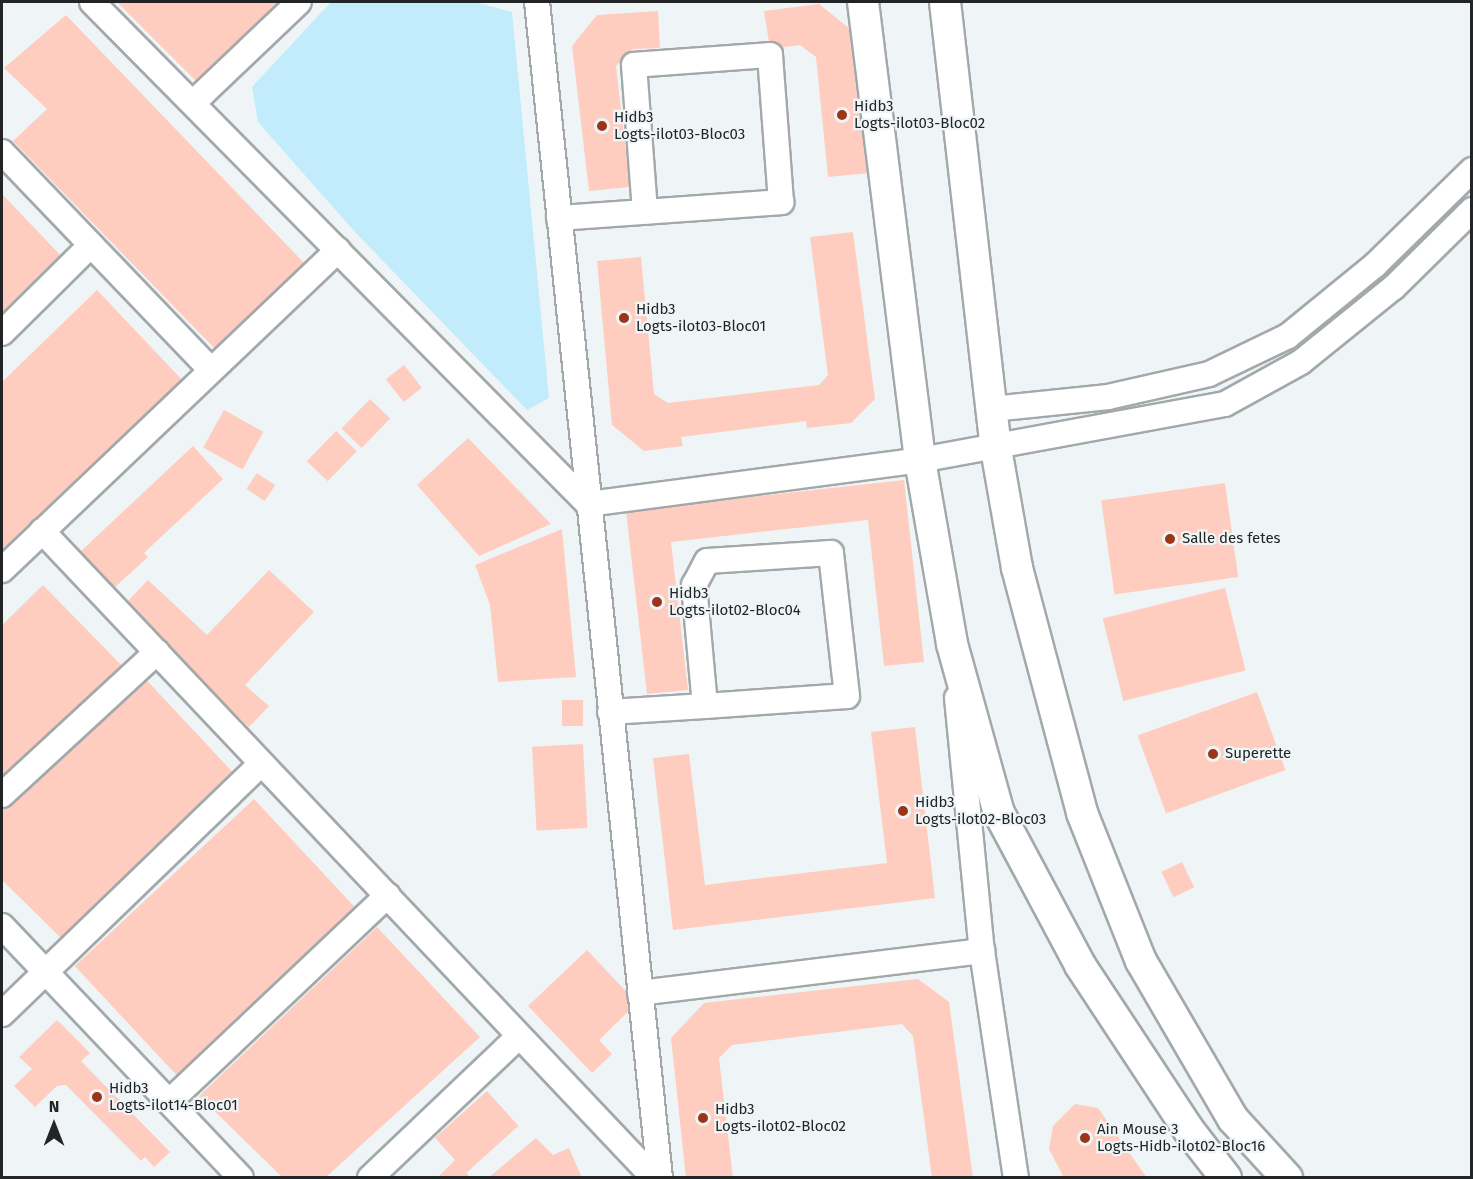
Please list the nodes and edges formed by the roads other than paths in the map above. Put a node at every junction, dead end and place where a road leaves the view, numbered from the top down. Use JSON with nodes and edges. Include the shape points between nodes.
{"nodes":[{"id":1,"x":92,"y":2,"type":"edge"},
{"id":2,"x":300,"y":2,"type":"edge"},
{"id":3,"x":537,"y":2,"type":"edge"},
{"id":4,"x":863,"y":2,"type":"edge"},
{"id":5,"x":945,"y":2,"type":"edge"},
{"id":6,"x":193,"y":103,"type":"junction"},
{"id":7,"x":2,"y":152,"type":"edge"},
{"id":8,"x":1472,"y":170,"type":"edge"},
{"id":9,"x":1472,"y":210,"type":"edge"},
{"id":10,"x":645,"y":212,"type":"junction"},
{"id":11,"x":559,"y":218,"type":"junction"},
{"id":12,"x":91,"y":246,"type":"junction"},
{"id":13,"x":338,"y":250,"type":"junction"},
{"id":14,"x":2,"y":333,"type":"edge"},
{"id":15,"x":211,"y":370,"type":"junction"},
{"id":16,"x":992,"y":409,"type":"junction"},
{"id":17,"x":995,"y":443,"type":"junction"},
{"id":18,"x":920,"y":460,"type":"junction"},
{"id":19,"x":588,"y":504,"type":"junction"},
{"id":20,"x":42,"y":531,"type":"junction"},
{"id":21,"x":2,"y":570,"type":"edge"},
{"id":22,"x":952,"y":644,"type":"junction"},
{"id":23,"x":158,"y":652,"type":"junction"},
{"id":24,"x":705,"y":706,"type":"junction"},
{"id":25,"x":610,"y":712,"type":"junction"},
{"id":26,"x":261,"y":764,"type":"junction"},
{"id":27,"x":2,"y":795,"type":"edge"},
{"id":28,"x":388,"y":895,"type":"junction"},
{"id":29,"x":2,"y":926,"type":"edge"},
{"id":30,"x":982,"y":951,"type":"junction"},
{"id":31,"x":44,"y":971,"type":"junction"},
{"id":32,"x":640,"y":993,"type":"junction"},
{"id":33,"x":2,"y":1014,"type":"edge"},
{"id":34,"x":519,"y":1036,"type":"junction"},
{"id":35,"x":169,"y":1102,"type":"junction"},
{"id":36,"x":242,"y":1178,"type":"edge"},
{"id":37,"x":370,"y":1178,"type":"edge"},
{"id":38,"x":654,"y":1178,"type":"edge"},
{"id":39,"x":660,"y":1178,"type":"edge"},
{"id":40,"x":1016,"y":1178,"type":"edge"},
{"id":41,"x":1226,"y":1178,"type":"edge"},
{"id":42,"x":1287,"y":1178,"type":"edge"}],
"edges":[{"from":1,"to":6,"type":"street"},
{"from":2,"to":6,"type":"street"},
{"from":3,"to":11,"type":"street"},
{"from":4,"to":18,"type":"street"},
{"from":5,"to":16,"type":"street"},
{"from":6,"to":13,"type":"street"},
{"from":7,"to":12,"type":"street"},
{"from":8,"to":16,"type":"street","via":[[1375,265],[1288,336],[1209,374],[1108,397]]},
{"from":9,"to":17,"type":"street","via":[[1394,287],[1301,362],[1225,404],[1111,428]]},
{"from":10,"to":10,"type":"street","via":[[781,202],[770,55],[634,65]]},
{"from":10,"to":11,"type":"street"},
{"from":11,"to":19,"type":"street"},
{"from":12,"to":14,"type":"street"},
{"from":12,"to":15,"type":"street"},
{"from":13,"to":15,"type":"street"},
{"from":13,"to":19,"type":"street"},
{"from":15,"to":20,"type":"street"},
{"from":16,"to":17,"type":"street"},
{"from":17,"to":18,"type":"street"},
{"from":17,"to":42,"type":"street","via":[[1017,568],[1082,813],[1136,951],[1233,1119]]},
{"from":18,"to":19,"type":"street"},
{"from":18,"to":22,"type":"street"},
{"from":19,"to":25,"type":"street"},
{"from":20,"to":21,"type":"street"},
{"from":20,"to":23,"type":"street"},
{"from":22,"to":30,"type":"street"},
{"from":22,"to":41,"type":"street","via":[[999,813],[1080,965],[1188,1128]]},
{"from":23,"to":26,"type":"street"},
{"from":23,"to":27,"type":"street"},
{"from":24,"to":24,"type":"street","via":[[847,696],[831,552],[707,561],[694,585]]},
{"from":24,"to":25,"type":"street"},
{"from":25,"to":32,"type":"street"},
{"from":26,"to":28,"type":"street"},
{"from":26,"to":31,"type":"street"},
{"from":28,"to":34,"type":"street"},
{"from":28,"to":35,"type":"street"},
{"from":29,"to":31,"type":"street"},
{"from":30,"to":32,"type":"street"},
{"from":30,"to":40,"type":"street"},
{"from":31,"to":33,"type":"street"},
{"from":31,"to":35,"type":"street"},
{"from":32,"to":39,"type":"street"},
{"from":34,"to":37,"type":"street"},
{"from":34,"to":38,"type":"street"},
{"from":35,"to":36,"type":"street"}]}
